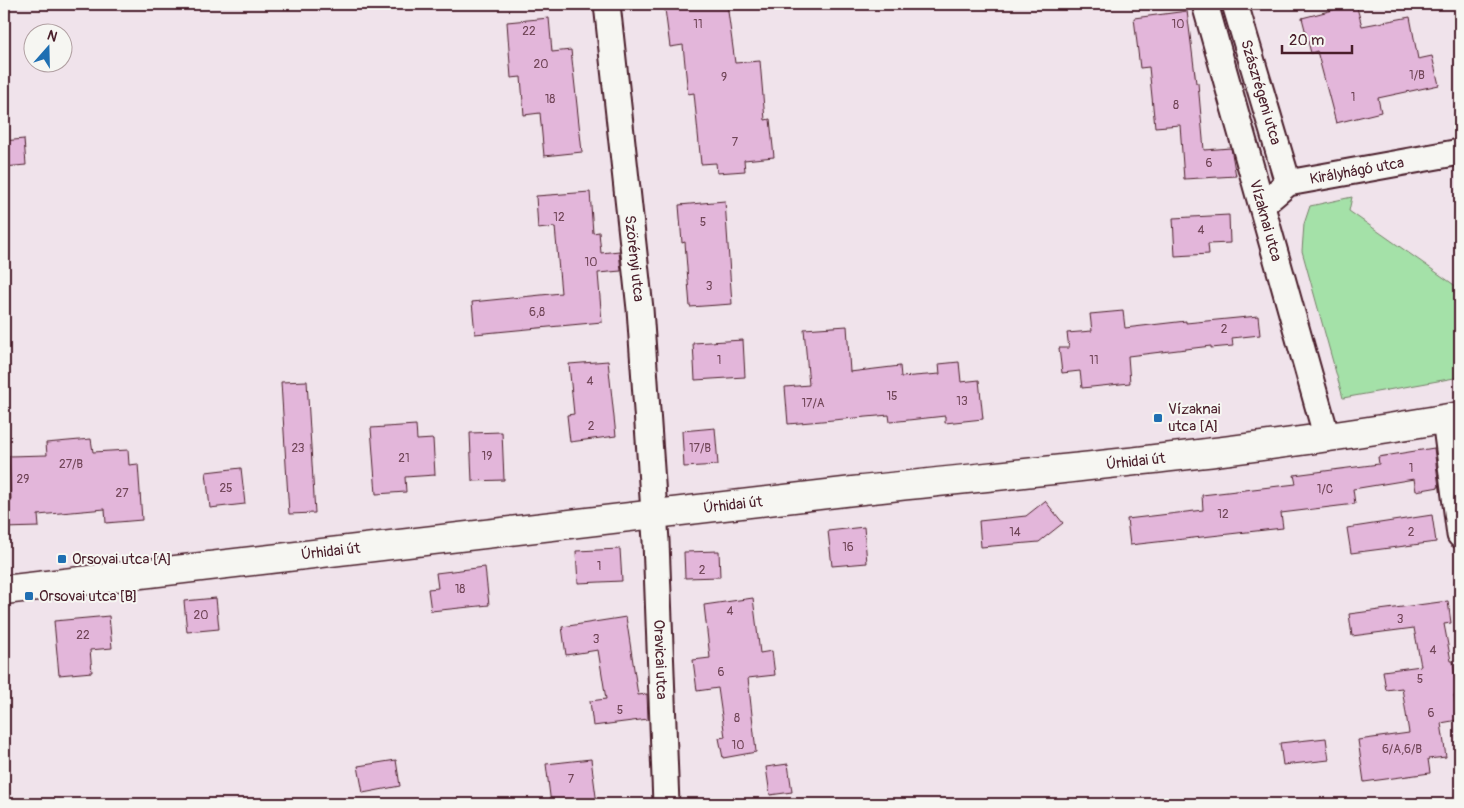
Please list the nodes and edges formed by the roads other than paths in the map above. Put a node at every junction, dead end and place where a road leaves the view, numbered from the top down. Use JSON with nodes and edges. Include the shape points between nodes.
{"nodes":[{"id":1,"x":607,"y":4,"type":"edge"},
{"id":2,"x":1205,"y":4,"type":"edge"},
{"id":3,"x":1235,"y":4,"type":"edge"},
{"id":4,"x":1460,"y":152,"type":"edge"},
{"id":5,"x":1288,"y":183,"type":"junction"},
{"id":6,"x":1262,"y":205,"type":"junction"},
{"id":7,"x":1452,"y":417,"type":"edge"},
{"id":8,"x":1327,"y":438,"type":"junction"},
{"id":9,"x":654,"y":513,"type":"junction"},
{"id":10,"x":1460,"y":535,"type":"edge"},
{"id":11,"x":4,"y":590,"type":"edge"},
{"id":12,"x":666,"y":804,"type":"edge"}],
"edges":[{"from":1,"to":9,"type":"street","name":"Szörényi utca","via":[[640,309]]},
{"from":2,"to":6,"type":"street","name":"Vízaknai utca"},
{"from":3,"to":5,"type":"street","name":"Szászrégeni utca"},
{"from":4,"to":5,"type":"street","name":"Királyhágó utca"},
{"from":5,"to":6,"type":"street","name":"Királyhágó utca"},
{"from":6,"to":8,"type":"street","name":"Vízaknai utca"},
{"from":7,"to":8,"type":"main road","name":"Úrhidai út"},
{"from":7,"to":10,"type":"street"},
{"from":8,"to":9,"type":"main road","name":"Úrhidai út"},
{"from":9,"to":11,"type":"main road","name":"Úrhidai út"},
{"from":9,"to":12,"type":"street","name":"Oravicai utca"}]}
